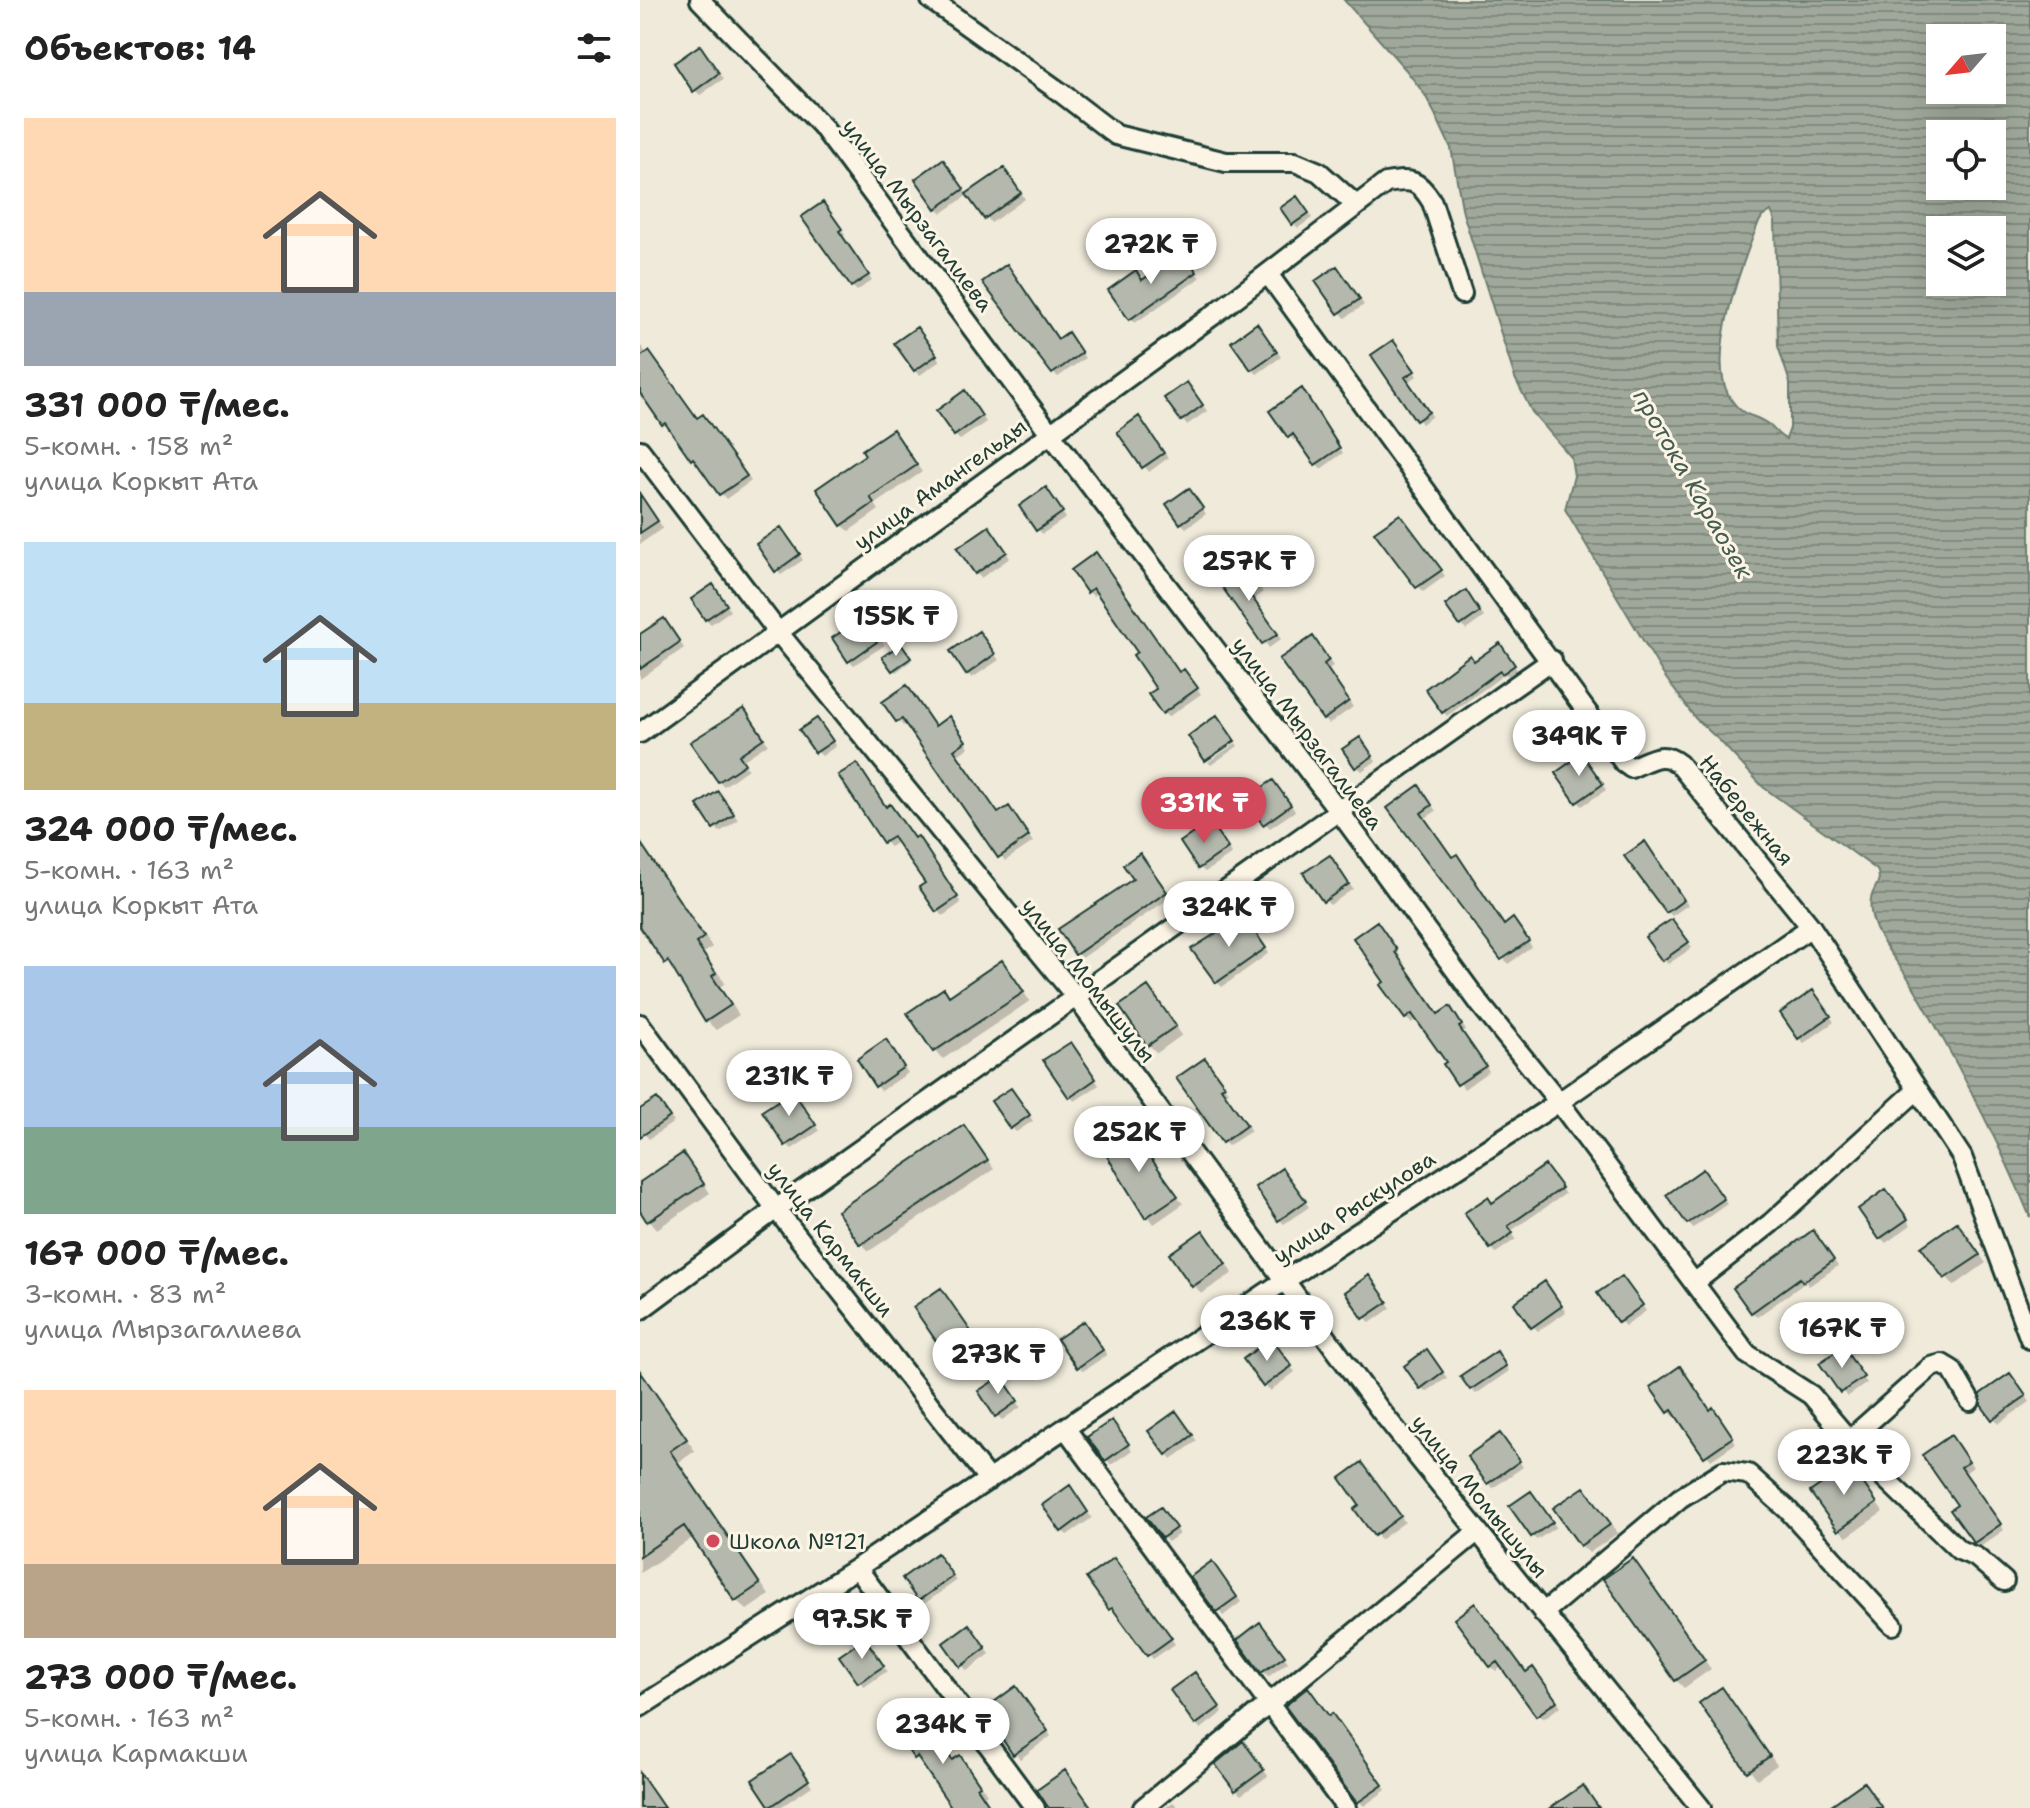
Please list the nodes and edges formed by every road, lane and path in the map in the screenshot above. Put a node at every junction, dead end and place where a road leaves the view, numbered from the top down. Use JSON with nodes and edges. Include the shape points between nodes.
{"nodes":[{"id":1,"x":700,"y":0,"type":"edge"},
{"id":2,"x":931,"y":0,"type":"edge"},
{"id":3,"x":1356,"y":205,"type":"junction"},
{"id":4,"x":1268,"y":274,"type":"junction"},
{"id":5,"x":1462,"y":294,"type":"dead end"},
{"id":6,"x":1050,"y":433,"type":"junction"},
{"id":7,"x":640,"y":450,"type":"edge"},
{"id":8,"x":778,"y":632,"type":"junction"},
{"id":9,"x":1552,"y":660,"type":"junction"},
{"id":10,"x":640,"y":733,"type":"edge"},
{"id":11,"x":1339,"y":811,"type":"junction"},
{"id":12,"x":1811,"y":927,"type":"junction"},
{"id":13,"x":1076,"y":997,"type":"junction"},
{"id":14,"x":640,"y":1024,"type":"edge"},
{"id":15,"x":1917,"y":1090,"type":"junction"},
{"id":16,"x":1559,"y":1102,"type":"junction"},
{"id":17,"x":776,"y":1209,"type":"junction"},
{"id":18,"x":1284,"y":1281,"type":"junction"},
{"id":19,"x":1694,"y":1283,"type":"junction"},
{"id":20,"x":640,"y":1310,"type":"edge"},
{"id":21,"x":2030,"y":1339,"type":"edge"},
{"id":22,"x":1970,"y":1401,"type":"dead end"},
{"id":23,"x":1066,"y":1429,"type":"junction"},
{"id":24,"x":1849,"y":1440,"type":"junction"},
{"id":25,"x":989,"y":1480,"type":"junction"},
{"id":26,"x":1478,"y":1531,"type":"junction"},
{"id":27,"x":857,"y":1568,"type":"junction"},
{"id":28,"x":2004,"y":1581,"type":"dead end"},
{"id":29,"x":1543,"y":1613,"type":"junction"},
{"id":30,"x":1893,"y":1625,"type":"dead end"},
{"id":31,"x":1269,"y":1703,"type":"junction"},
{"id":32,"x":640,"y":1707,"type":"edge"},
{"id":33,"x":1035,"y":1808,"type":"edge"},
{"id":34,"x":1143,"y":1808,"type":"edge"},
{"id":35,"x":1346,"y":1808,"type":"edge"},
{"id":36,"x":1701,"y":1808,"type":"edge"}],
"edges":[{"from":1,"to":6,"type":"street","name":"улица Мырзагалиева","via":[[822,126]]},
{"from":2,"to":3,"type":"street","via":[[1116,135],[1226,162],[1295,162],[1319,172]]},
{"from":3,"to":4,"type":"street","name":"улица Амангельды"},
{"from":3,"to":5,"type":"street","name":"улица Амангельды","via":[[1386,183],[1410,180],[1424,188]]},
{"from":4,"to":6,"type":"street","name":"улица Амангельды"},
{"from":4,"to":9,"type":"street","name":"Набережная"},
{"from":6,"to":8,"type":"street","name":"улица Амангельды"},
{"from":6,"to":11,"type":"street","name":"улица Мырзагалиева"},
{"from":7,"to":8,"type":"street","name":"улица Момышулы"},
{"from":8,"to":10,"type":"street","name":"улица Амангельды"},
{"from":8,"to":13,"type":"street","name":"улица Момышулы"},
{"from":9,"to":11,"type":"street"},
{"from":9,"to":12,"type":"street","name":"Набережная","via":[[1624,763],[1631,768],[1669,756],[1679,764]]},
{"from":11,"to":13,"type":"street"},
{"from":11,"to":16,"type":"street","name":"улица Мырзагалиева"},
{"from":12,"to":15,"type":"street","name":"Набережная"},
{"from":12,"to":16,"type":"street","name":"улица Рыскулова"},
{"from":13,"to":17,"type":"street"},
{"from":13,"to":18,"type":"street","name":"улица Момышулы"},
{"from":14,"to":17,"type":"street","name":"улица Кармакши"},
{"from":15,"to":19,"type":"street","via":[[1771,1223]]},
{"from":15,"to":21,"type":"street","name":"Набережная","via":[[1962,1157]]},
{"from":16,"to":18,"type":"street","name":"улица Рыскулова"},
{"from":16,"to":19,"type":"street","name":"улица Мырзагалиева"},
{"from":17,"to":20,"type":"street"},
{"from":17,"to":25,"type":"street","name":"улица Кармакши"},
{"from":18,"to":23,"type":"street","name":"улица Рыскулова"},
{"from":18,"to":26,"type":"street","name":"улица Момышулы"},
{"from":19,"to":24,"type":"street","name":"улица Мырзагалиева","via":[[1747,1354],[1811,1395]]},
{"from":22,"to":24,"type":"street","via":[[1952,1370],[1942,1364],[1931,1367]]},
{"from":23,"to":25,"type":"street","name":"улица Рыскулова"},
{"from":23,"to":31,"type":"street"},
{"from":24,"to":28,"type":"street","via":[[1959,1550]]},
{"from":25,"to":27,"type":"street","name":"улица Рыскулова"},
{"from":26,"to":29,"type":"street","name":"улица Момышулы"},
{"from":26,"to":31,"type":"street"},
{"from":27,"to":32,"type":"street","name":"улица Рыскулова"},
{"from":27,"to":33,"type":"street"},
{"from":29,"to":30,"type":"street","via":[[1680,1498],[1723,1471],[1748,1474],[1787,1509]]},
{"from":29,"to":36,"type":"street","name":"улица Момышулы"},
{"from":31,"to":34,"type":"street"},
{"from":31,"to":35,"type":"street"}]}
